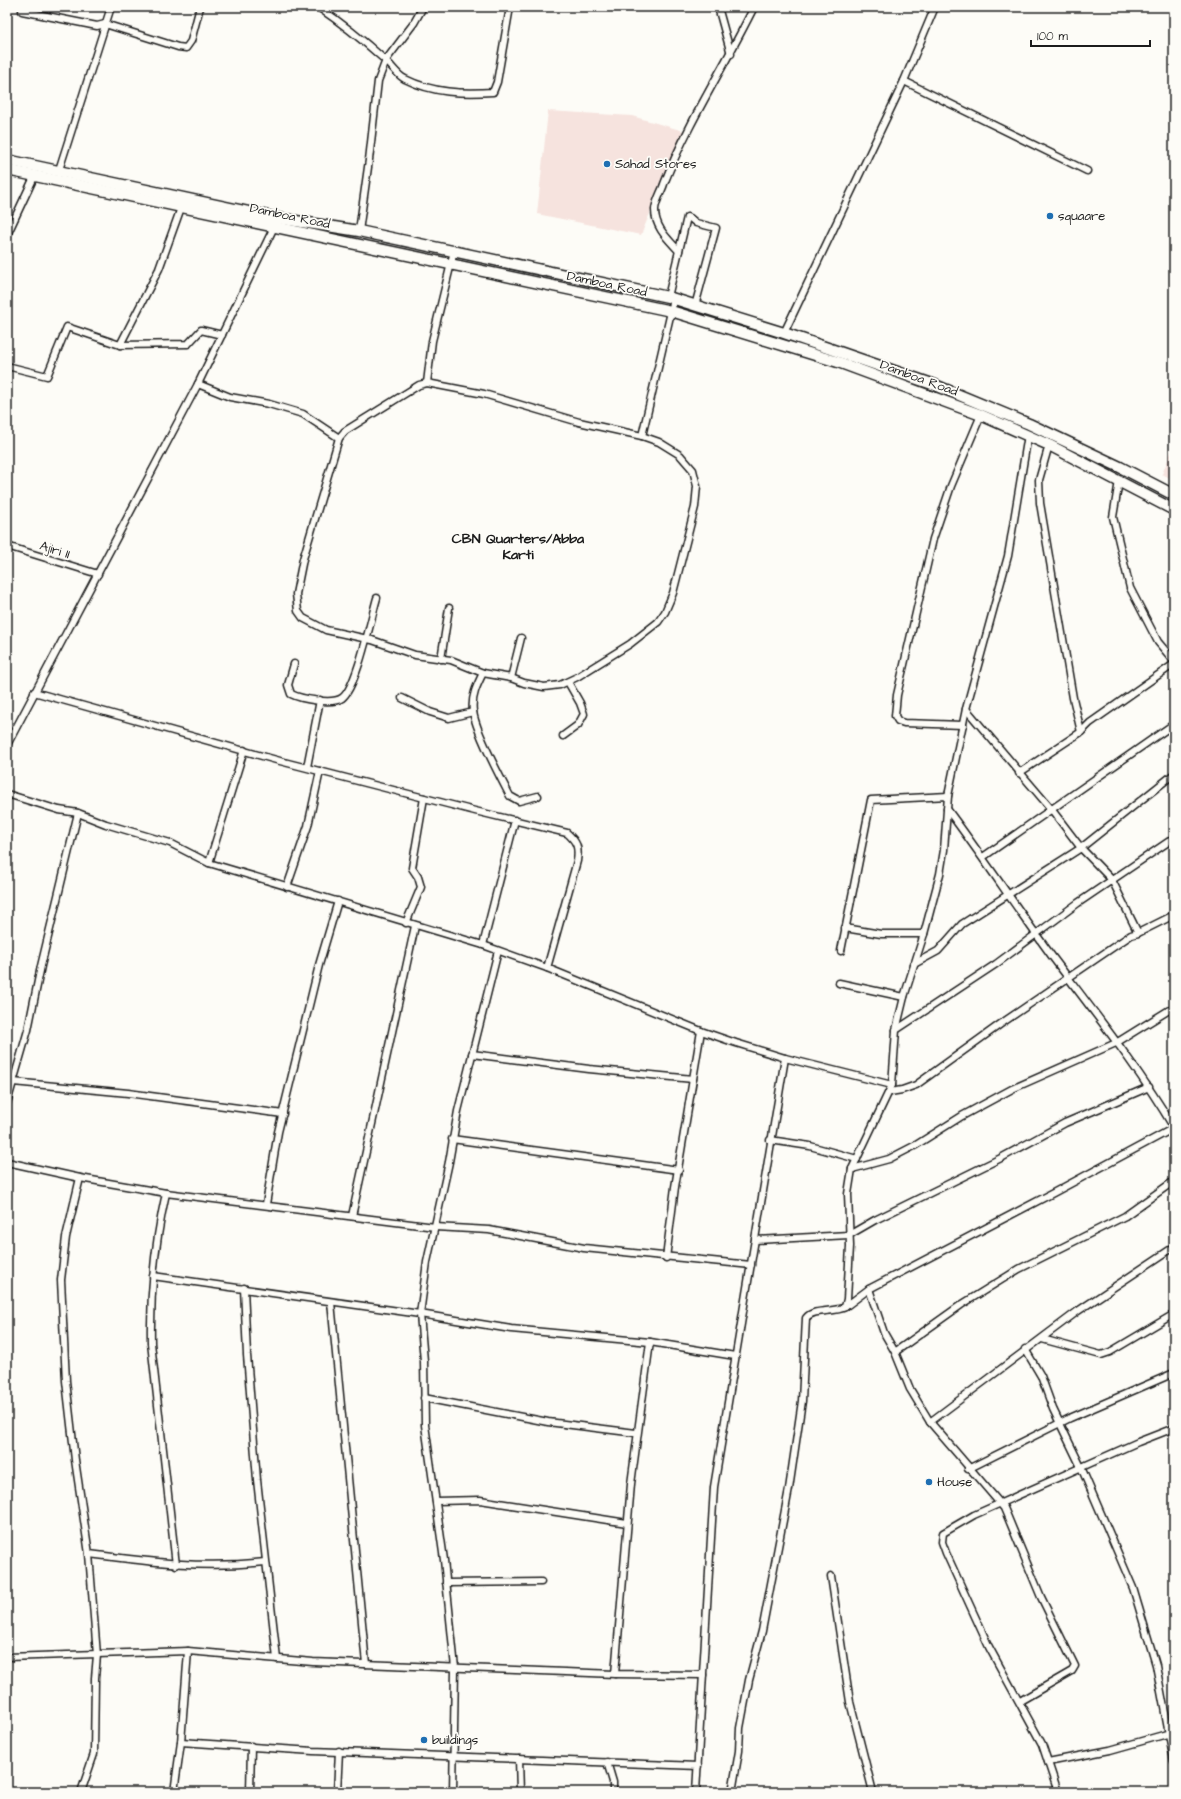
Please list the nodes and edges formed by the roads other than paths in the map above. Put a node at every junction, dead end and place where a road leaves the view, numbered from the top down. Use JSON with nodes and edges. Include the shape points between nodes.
{"nodes":[{"id":1,"x":111,"y":7,"type":"edge"},
{"id":2,"x":200,"y":7,"type":"edge"},
{"id":3,"x":318,"y":7,"type":"edge"},
{"id":4,"x":423,"y":7,"type":"edge"},
{"id":5,"x":510,"y":7,"type":"edge"},
{"id":6,"x":718,"y":7,"type":"edge"},
{"id":7,"x":754,"y":7,"type":"edge"},
{"id":8,"x":935,"y":7,"type":"edge"},
{"id":9,"x":22,"y":11,"type":"dead end"},
{"id":10,"x":105,"y":24,"type":"junction"},
{"id":11,"x":731,"y":54,"type":"junction"},
{"id":12,"x":386,"y":60,"type":"junction"},
{"id":13,"x":904,"y":81,"type":"junction"},
{"id":14,"x":7,"y":160,"type":"edge"},
{"id":15,"x":7,"y":170,"type":"edge"},
{"id":16,"x":1087,"y":171,"type":"dead end"},
{"id":17,"x":37,"y":172,"type":"junction"},
{"id":18,"x":58,"y":176,"type":"junction"},
{"id":19,"x":182,"y":205,"type":"junction"},
{"id":20,"x":276,"y":222,"type":"junction"},
{"id":21,"x":359,"y":231,"type":"junction"},
{"id":22,"x":7,"y":235,"type":"edge"},
{"id":23,"x":454,"y":251,"type":"junction"},
{"id":24,"x":679,"y":251,"type":"junction"},
{"id":25,"x":451,"y":264,"type":"junction"},
{"id":26,"x":671,"y":298,"type":"junction"},
{"id":27,"x":696,"y":306,"type":"junction"},
{"id":28,"x":672,"y":311,"type":"junction"},
{"id":29,"x":784,"y":333,"type":"junction"},
{"id":30,"x":222,"y":335,"type":"junction"},
{"id":31,"x":120,"y":345,"type":"junction"},
{"id":32,"x":7,"y":366,"type":"edge"},
{"id":33,"x":427,"y":383,"type":"junction"},
{"id":34,"x":198,"y":384,"type":"junction"},
{"id":35,"x":981,"y":415,"type":"junction"},
{"id":36,"x":1028,"y":435,"type":"junction"},
{"id":37,"x":642,"y":436,"type":"junction"},
{"id":38,"x":339,"y":438,"type":"junction"},
{"id":39,"x":1049,"y":445,"type":"junction"},
{"id":40,"x":1119,"y":481,"type":"junction"},
{"id":41,"x":1174,"y":496,"type":"edge"},
{"id":42,"x":1174,"y":510,"type":"edge"},
{"id":43,"x":7,"y":546,"type":"edge"},
{"id":44,"x":98,"y":574,"type":"junction"},
{"id":45,"x":377,"y":598,"type":"dead end"},
{"id":46,"x":449,"y":608,"type":"dead end"},
{"id":47,"x":521,"y":638,"type":"dead end"},
{"id":48,"x":365,"y":639,"type":"junction"},
{"id":49,"x":441,"y":659,"type":"junction"},
{"id":50,"x":1174,"y":662,"type":"edge"},
{"id":51,"x":294,"y":664,"type":"dead end"},
{"id":52,"x":483,"y":673,"type":"junction"},
{"id":53,"x":511,"y":678,"type":"junction"},
{"id":54,"x":568,"y":682,"type":"junction"},
{"id":55,"x":34,"y":692,"type":"junction"},
{"id":56,"x":402,"y":698,"type":"dead end"},
{"id":57,"x":320,"y":700,"type":"junction"},
{"id":58,"x":966,"y":709,"type":"junction"},
{"id":59,"x":473,"y":712,"type":"junction"},
{"id":60,"x":1174,"y":724,"type":"edge"},
{"id":61,"x":963,"y":725,"type":"junction"},
{"id":62,"x":1081,"y":732,"type":"junction"},
{"id":63,"x":563,"y":736,"type":"dead end"},
{"id":64,"x":7,"y":746,"type":"edge"},
{"id":65,"x":244,"y":750,"type":"junction"},
{"id":66,"x":307,"y":767,"type":"junction"},
{"id":67,"x":320,"y":771,"type":"junction"},
{"id":68,"x":1019,"y":773,"type":"junction"},
{"id":69,"x":1174,"y":774,"type":"edge"},
{"id":70,"x":7,"y":794,"type":"edge"},
{"id":71,"x":538,"y":796,"type":"dead end"},
{"id":72,"x":948,"y":796,"type":"junction"},
{"id":73,"x":424,"y":798,"type":"junction"},
{"id":74,"x":947,"y":809,"type":"junction"},
{"id":75,"x":1052,"y":810,"type":"junction"},
{"id":76,"x":78,"y":813,"type":"junction"},
{"id":77,"x":516,"y":820,"type":"junction"},
{"id":78,"x":1174,"y":838,"type":"edge"},
{"id":79,"x":1081,"y":848,"type":"junction"},
{"id":80,"x":983,"y":857,"type":"junction"},
{"id":81,"x":209,"y":863,"type":"junction"},
{"id":82,"x":1112,"y":880,"type":"junction"},
{"id":83,"x":286,"y":887,"type":"junction"},
{"id":84,"x":1009,"y":893,"type":"junction"},
{"id":85,"x":338,"y":901,"type":"junction"},
{"id":86,"x":1174,"y":915,"type":"edge"},
{"id":87,"x":406,"y":923,"type":"junction"},
{"id":88,"x":415,"y":926,"type":"junction"},
{"id":89,"x":845,"y":928,"type":"junction"},
{"id":90,"x":1138,"y":933,"type":"junction"},
{"id":91,"x":924,"y":934,"type":"junction"},
{"id":92,"x":1037,"y":935,"type":"junction"},
{"id":93,"x":482,"y":945,"type":"junction"},
{"id":94,"x":498,"y":951,"type":"junction"},
{"id":95,"x":841,"y":951,"type":"dead end"},
{"id":96,"x":914,"y":964,"type":"junction"},
{"id":97,"x":547,"y":968,"type":"junction"},
{"id":98,"x":1068,"y":978,"type":"junction"},
{"id":99,"x":840,"y":983,"type":"dead end"},
{"id":100,"x":904,"y":997,"type":"junction"},
{"id":101,"x":1174,"y":1007,"type":"edge"},
{"id":102,"x":896,"y":1030,"type":"junction"},
{"id":103,"x":701,"y":1031,"type":"junction"},
{"id":104,"x":1116,"y":1043,"type":"junction"},
{"id":105,"x":472,"y":1054,"type":"junction"},
{"id":106,"x":785,"y":1058,"type":"junction"},
{"id":107,"x":693,"y":1079,"type":"junction"},
{"id":108,"x":13,"y":1082,"type":"junction"},
{"id":109,"x":892,"y":1084,"type":"junction"},
{"id":110,"x":1149,"y":1087,"type":"junction"},
{"id":111,"x":890,"y":1092,"type":"junction"},
{"id":112,"x":7,"y":1103,"type":"edge"},
{"id":113,"x":283,"y":1114,"type":"junction"},
{"id":114,"x":1173,"y":1126,"type":"edge"},
{"id":115,"x":452,"y":1139,"type":"junction"},
{"id":116,"x":770,"y":1140,"type":"junction"},
{"id":117,"x":856,"y":1159,"type":"junction"},
{"id":118,"x":7,"y":1162,"type":"edge"},
{"id":119,"x":852,"y":1169,"type":"junction"},
{"id":120,"x":679,"y":1170,"type":"junction"},
{"id":121,"x":80,"y":1178,"type":"junction"},
{"id":122,"x":1174,"y":1181,"type":"edge"},
{"id":123,"x":166,"y":1192,"type":"junction"},
{"id":124,"x":266,"y":1204,"type":"junction"},
{"id":125,"x":352,"y":1216,"type":"junction"},
{"id":126,"x":435,"y":1227,"type":"junction"},
{"id":127,"x":849,"y":1234,"type":"junction"},
{"id":128,"x":755,"y":1240,"type":"junction"},
{"id":129,"x":1174,"y":1248,"type":"edge"},
{"id":130,"x":666,"y":1258,"type":"junction"},
{"id":131,"x":751,"y":1265,"type":"junction"},
{"id":132,"x":153,"y":1276,"type":"junction"},
{"id":133,"x":244,"y":1288,"type":"junction"},
{"id":134,"x":869,"y":1289,"type":"junction"},
{"id":135,"x":331,"y":1302,"type":"junction"},
{"id":136,"x":845,"y":1307,"type":"junction"},
{"id":137,"x":420,"y":1314,"type":"junction"},
{"id":138,"x":1174,"y":1314,"type":"edge"},
{"id":139,"x":1042,"y":1339,"type":"junction"},
{"id":140,"x":650,"y":1342,"type":"junction"},
{"id":141,"x":1025,"y":1349,"type":"junction"},
{"id":142,"x":896,"y":1352,"type":"junction"},
{"id":143,"x":736,"y":1356,"type":"junction"},
{"id":144,"x":1174,"y":1373,"type":"edge"},
{"id":145,"x":424,"y":1398,"type":"junction"},
{"id":146,"x":930,"y":1422,"type":"junction"},
{"id":147,"x":1061,"y":1423,"type":"junction"},
{"id":148,"x":1174,"y":1428,"type":"edge"},
{"id":149,"x":636,"y":1433,"type":"junction"},
{"id":150,"x":1081,"y":1468,"type":"junction"},
{"id":151,"x":968,"y":1469,"type":"junction"},
{"id":152,"x":436,"y":1501,"type":"junction"},
{"id":153,"x":1000,"y":1504,"type":"junction"},
{"id":154,"x":627,"y":1523,"type":"junction"},
{"id":155,"x":89,"y":1554,"type":"junction"},
{"id":156,"x":265,"y":1562,"type":"junction"},
{"id":157,"x":176,"y":1565,"type":"junction"},
{"id":158,"x":831,"y":1576,"type":"dead end"},
{"id":159,"x":541,"y":1582,"type":"dead end"},
{"id":160,"x":446,"y":1583,"type":"junction"},
{"id":161,"x":188,"y":1651,"type":"junction"},
{"id":162,"x":97,"y":1655,"type":"junction"},
{"id":163,"x":7,"y":1657,"type":"edge"},
{"id":164,"x":277,"y":1659,"type":"junction"},
{"id":165,"x":366,"y":1664,"type":"junction"},
{"id":166,"x":455,"y":1668,"type":"junction"},
{"id":167,"x":615,"y":1674,"type":"junction"},
{"id":168,"x":703,"y":1675,"type":"junction"},
{"id":169,"x":1020,"y":1701,"type":"junction"},
{"id":170,"x":1172,"y":1733,"type":"edge"},
{"id":171,"x":181,"y":1742,"type":"junction"},
{"id":172,"x":251,"y":1746,"type":"junction"},
{"id":173,"x":339,"y":1750,"type":"junction"},
{"id":174,"x":454,"y":1756,"type":"junction"},
{"id":175,"x":518,"y":1760,"type":"junction"},
{"id":176,"x":1174,"y":1761,"type":"edge"},
{"id":177,"x":608,"y":1762,"type":"junction"},
{"id":178,"x":1048,"y":1762,"type":"junction"},
{"id":179,"x":698,"y":1766,"type":"junction"},
{"id":180,"x":81,"y":1792,"type":"edge"},
{"id":181,"x":174,"y":1792,"type":"edge"},
{"id":182,"x":250,"y":1792,"type":"edge"},
{"id":183,"x":337,"y":1792,"type":"edge"},
{"id":184,"x":453,"y":1792,"type":"edge"},
{"id":185,"x":520,"y":1792,"type":"edge"},
{"id":186,"x":613,"y":1792,"type":"edge"},
{"id":187,"x":696,"y":1792,"type":"edge"},
{"id":188,"x":732,"y":1792,"type":"edge"},
{"id":189,"x":872,"y":1792,"type":"edge"},
{"id":190,"x":1058,"y":1792,"type":"edge"}],
"edges":[{"from":1,"to":10,"type":"street"},
{"from":2,"to":10,"type":"street","via":[[191,41],[186,48],[178,48]]},
{"from":3,"to":12,"type":"street"},
{"from":4,"to":12,"type":"street"},
{"from":5,"to":12,"type":"street","via":[[497,82],[492,92],[433,90],[404,79]]},
{"from":6,"to":11,"type":"street"},
{"from":7,"to":11,"type":"street"},
{"from":8,"to":13,"type":"street"},
{"from":9,"to":10,"type":"street","via":[[97,26]]},
{"from":10,"to":18,"type":"street"},
{"from":11,"to":24,"type":"street","via":[[692,123],[654,210],[661,232]]},
{"from":12,"to":21,"type":"street","via":[[378,81]]},
{"from":13,"to":16,"type":"street"},
{"from":13,"to":29,"type":"street"},
{"from":14,"to":17,"type":"main road","name":"Damboa Road"},
{"from":15,"to":17,"type":"main road","name":"Damboa Road"},
{"from":17,"to":18,"type":"main road","name":"Damboa Road"},
{"from":17,"to":22,"type":"street"},
{"from":18,"to":19,"type":"main road","name":"Damboa Road"},
{"from":18,"to":20,"type":"main road","name":"Damboa Road"},
{"from":19,"to":20,"type":"main road","name":"Damboa Road"},
{"from":19,"to":31,"type":"street","via":[[160,268]]},
{"from":20,"to":21,"type":"main road","name":"Damboa Road"},
{"from":20,"to":25,"type":"main road","name":"Damboa Road"},
{"from":20,"to":30,"type":"street"},
{"from":21,"to":23,"type":"main road","name":"Damboa Road"},
{"from":23,"to":25,"type":"street"},
{"from":23,"to":26,"type":"main road","name":"Damboa Road"},
{"from":24,"to":26,"type":"street"},
{"from":24,"to":27,"type":"street","via":[[686,217],[696,223],[716,228]]},
{"from":25,"to":28,"type":"main road","name":"Damboa Road"},
{"from":25,"to":33,"type":"street","via":[[432,341]]},
{"from":26,"to":27,"type":"main road","name":"Damboa Road"},
{"from":26,"to":28,"type":"street"},
{"from":27,"to":29,"type":"main road","name":"Damboa Road"},
{"from":28,"to":35,"type":"main road","name":"Damboa Road","via":[[838,362]]},
{"from":28,"to":37,"type":"street"},
{"from":29,"to":41,"type":"main road","name":"Damboa Road","via":[[935,385],[1023,421]]},
{"from":30,"to":31,"type":"street","via":[[201,330],[188,344]]},
{"from":30,"to":34,"type":"street"},
{"from":31,"to":32,"type":"street","via":[[67,327],[47,376]]},
{"from":33,"to":37,"type":"street","via":[[484,394],[579,422]]},
{"from":33,"to":38,"type":"street","via":[[419,385],[345,431]]},
{"from":34,"to":38,"type":"street","via":[[230,397],[270,404],[303,414]]},
{"from":34,"to":44,"type":"street"},
{"from":35,"to":36,"type":"main road","name":"Damboa Road"},
{"from":35,"to":61,"type":"street","via":[[951,486],[933,539],[897,695],[895,716],[898,721],[904,723]]},
{"from":36,"to":39,"type":"main road","name":"Damboa Road"},
{"from":36,"to":58,"type":"street","via":[[1008,556]]},
{"from":37,"to":54,"type":"street","via":[[659,442],[680,455],[692,470],[697,486],[695,507],[673,593],[665,612],[648,631]]},
{"from":38,"to":48,"type":"street","via":[[303,559],[296,594],[298,611],[303,618],[326,630]]},
{"from":39,"to":40,"type":"main road","name":"Damboa Road"},
{"from":39,"to":62,"type":"street","via":[[1039,480],[1040,504]]},
{"from":40,"to":42,"type":"main road","name":"Damboa Road"},
{"from":40,"to":50,"type":"street","via":[[1113,517],[1130,588],[1158,642]]},
{"from":43,"to":44,"type":"street","name":"Ajiri II"},
{"from":44,"to":55,"type":"street"},
{"from":45,"to":48,"type":"street"},
{"from":46,"to":49,"type":"street"},
{"from":47,"to":53,"type":"street"},
{"from":48,"to":49,"type":"street","via":[[414,655]]},
{"from":48,"to":57,"type":"street","via":[[350,689],[342,698],[332,702]]},
{"from":49,"to":52,"type":"street","via":[[451,660]]},
{"from":50,"to":62,"type":"street"},
{"from":51,"to":57,"type":"street","via":[[288,685],[291,694],[298,698]]},
{"from":52,"to":53,"type":"street"},
{"from":52,"to":59,"type":"street","via":[[476,688]]},
{"from":53,"to":54,"type":"street","via":[[524,684],[544,687]]},
{"from":54,"to":63,"type":"street","via":[[584,714],[578,725]]},
{"from":55,"to":64,"type":"street"},
{"from":55,"to":65,"type":"street"},
{"from":56,"to":59,"type":"street","via":[[449,718]]},
{"from":57,"to":66,"type":"street"},
{"from":58,"to":61,"type":"street"},
{"from":58,"to":68,"type":"street"},
{"from":59,"to":71,"type":"street","via":[[477,727],[510,796],[519,801]]},
{"from":60,"to":75,"type":"street"},
{"from":61,"to":72,"type":"street"},
{"from":62,"to":68,"type":"street"},
{"from":65,"to":66,"type":"street"},
{"from":65,"to":81,"type":"street"},
{"from":66,"to":67,"type":"street"},
{"from":67,"to":73,"type":"street"},
{"from":67,"to":83,"type":"street","via":[[308,826]]},
{"from":68,"to":75,"type":"street"},
{"from":69,"to":79,"type":"street"},
{"from":70,"to":76,"type":"street","via":[[59,810]]},
{"from":72,"to":74,"type":"street"},
{"from":72,"to":89,"type":"street","via":[[871,800]]},
{"from":73,"to":77,"type":"street"},
{"from":73,"to":87,"type":"street","via":[[412,868],[421,887]]},
{"from":74,"to":80,"type":"street"},
{"from":74,"to":91,"type":"street","via":[[940,874]]},
{"from":75,"to":79,"type":"street"},
{"from":75,"to":80,"type":"street"},
{"from":76,"to":81,"type":"street","via":[[170,843]]},
{"from":76,"to":108,"type":"street","via":[[28,1030]]},
{"from":77,"to":93,"type":"street"},
{"from":77,"to":97,"type":"street","via":[[567,833],[579,849]]},
{"from":78,"to":82,"type":"street"},
{"from":79,"to":82,"type":"street"},
{"from":79,"to":84,"type":"street"},
{"from":80,"to":84,"type":"street"},
{"from":81,"to":83,"type":"street"},
{"from":82,"to":90,"type":"street"},
{"from":82,"to":92,"type":"street"},
{"from":83,"to":85,"type":"street"},
{"from":84,"to":92,"type":"street"},
{"from":84,"to":96,"type":"street","via":[[962,924],[938,951]]},
{"from":85,"to":87,"type":"street"},
{"from":85,"to":113,"type":"street","via":[[319,965]]},
{"from":86,"to":90,"type":"street"},
{"from":87,"to":88,"type":"street"},
{"from":88,"to":93,"type":"street"},
{"from":88,"to":125,"type":"street"},
{"from":89,"to":91,"type":"street","via":[[881,934]]},
{"from":89,"to":95,"type":"street"},
{"from":90,"to":98,"type":"street"},
{"from":91,"to":96,"type":"street"},
{"from":92,"to":98,"type":"street"},
{"from":92,"to":102,"type":"street"},
{"from":93,"to":94,"type":"street"},
{"from":94,"to":97,"type":"street"},
{"from":94,"to":105,"type":"street"},
{"from":96,"to":100,"type":"street"},
{"from":97,"to":103,"type":"street"},
{"from":98,"to":104,"type":"street"},
{"from":98,"to":111,"type":"street","via":[[916,1085]]},
{"from":99,"to":100,"type":"street"},
{"from":100,"to":102,"type":"street"},
{"from":101,"to":104,"type":"street"},
{"from":102,"to":109,"type":"street"},
{"from":103,"to":106,"type":"street"},
{"from":103,"to":107,"type":"street"},
{"from":104,"to":110,"type":"street"},
{"from":104,"to":119,"type":"street","via":[[1012,1089],[888,1159]]},
{"from":105,"to":107,"type":"street"},
{"from":105,"to":115,"type":"street"},
{"from":106,"to":109,"type":"street"},
{"from":106,"to":116,"type":"street"},
{"from":107,"to":120,"type":"street"},
{"from":108,"to":112,"type":"street"},
{"from":108,"to":113,"type":"street","via":[[128,1093]]},
{"from":109,"to":111,"type":"street"},
{"from":110,"to":114,"type":"street"},
{"from":110,"to":127,"type":"street","via":[[1065,1123],[1002,1158]]},
{"from":111,"to":117,"type":"street"},
{"from":113,"to":124,"type":"street"},
{"from":114,"to":134,"type":"street","via":[[1053,1193]]},
{"from":115,"to":120,"type":"street"},
{"from":115,"to":126,"type":"street"},
{"from":116,"to":117,"type":"street","via":[[810,1146]]},
{"from":116,"to":128,"type":"street"},
{"from":117,"to":119,"type":"street"},
{"from":118,"to":121,"type":"street"},
{"from":119,"to":127,"type":"street","via":[[848,1194]]},
{"from":120,"to":130,"type":"street"},
{"from":121,"to":123,"type":"street"},
{"from":121,"to":155,"type":"street","via":[[66,1237],[61,1280],[66,1381]]},
{"from":122,"to":142,"type":"street","via":[[1125,1216],[1019,1269],[961,1304]]},
{"from":123,"to":124,"type":"street"},
{"from":123,"to":132,"type":"street"},
{"from":124,"to":125,"type":"street"},
{"from":125,"to":126,"type":"street"},
{"from":126,"to":130,"type":"street","via":[[489,1230],[584,1248]]},
{"from":126,"to":137,"type":"street"},
{"from":127,"to":128,"type":"street","via":[[807,1239]]},
{"from":127,"to":136,"type":"street"},
{"from":128,"to":131,"type":"street"},
{"from":129,"to":139,"type":"street","via":[[1078,1311]]},
{"from":130,"to":131,"type":"street"},
{"from":131,"to":143,"type":"street"},
{"from":132,"to":133,"type":"street"},
{"from":132,"to":157,"type":"street","via":[[150,1307],[151,1343]]},
{"from":133,"to":135,"type":"street"},
{"from":133,"to":156,"type":"street","via":[[247,1355]]},
{"from":134,"to":136,"type":"street"},
{"from":134,"to":142,"type":"street","via":[[884,1333]]},
{"from":135,"to":137,"type":"street"},
{"from":135,"to":165,"type":"street"},
{"from":136,"to":188,"type":"street","via":[[839,1311],[813,1313],[806,1318],[802,1401],[789,1489],[762,1631],[740,1728]]},
{"from":137,"to":140,"type":"street","via":[[511,1329]]},
{"from":137,"to":145,"type":"street"},
{"from":138,"to":139,"type":"street","via":[[1101,1355]]},
{"from":139,"to":141,"type":"street"},
{"from":140,"to":143,"type":"street"},
{"from":140,"to":149,"type":"street"},
{"from":141,"to":146,"type":"street","via":[[996,1374]]},
{"from":141,"to":147,"type":"street","via":[[1041,1376]]},
{"from":142,"to":146,"type":"street","via":[[910,1389]]},
{"from":143,"to":168,"type":"street","via":[[714,1487]]},
{"from":144,"to":147,"type":"street"},
{"from":145,"to":149,"type":"street","via":[[548,1422]]},
{"from":145,"to":152,"type":"street","via":[[425,1425]]},
{"from":146,"to":151,"type":"street"},
{"from":147,"to":150,"type":"street"},
{"from":147,"to":151,"type":"street"},
{"from":148,"to":150,"type":"street"},
{"from":149,"to":154,"type":"street"},
{"from":150,"to":153,"type":"street"},
{"from":150,"to":170,"type":"street","via":[[1133,1588],[1156,1665]]},
{"from":151,"to":153,"type":"street"},
{"from":152,"to":154,"type":"street","via":[[480,1500]]},
{"from":152,"to":160,"type":"street"},
{"from":153,"to":169,"type":"street","via":[[1075,1666],[1065,1676]]},
{"from":153,"to":169,"type":"street","via":[[943,1533],[942,1542],[990,1647]]},
{"from":154,"to":167,"type":"street"},
{"from":155,"to":157,"type":"street"},
{"from":155,"to":162,"type":"street"},
{"from":156,"to":157,"type":"street","via":[[237,1565]]},
{"from":156,"to":164,"type":"street"},
{"from":158,"to":189,"type":"street","via":[[850,1702]]},
{"from":159,"to":160,"type":"street"},
{"from":160,"to":166,"type":"street"},
{"from":161,"to":162,"type":"street"},
{"from":161,"to":164,"type":"street"},
{"from":161,"to":171,"type":"street"},
{"from":162,"to":163,"type":"street"},
{"from":162,"to":180,"type":"street","via":[[94,1754]]},
{"from":164,"to":165,"type":"street"},
{"from":165,"to":166,"type":"street"},
{"from":166,"to":167,"type":"street"},
{"from":166,"to":174,"type":"street"},
{"from":167,"to":168,"type":"street"},
{"from":168,"to":179,"type":"street"},
{"from":169,"to":178,"type":"street","via":[[1042,1744]]},
{"from":170,"to":176,"type":"street"},
{"from":170,"to":178,"type":"street","via":[[1110,1750]]},
{"from":171,"to":172,"type":"street"},
{"from":171,"to":181,"type":"street"},
{"from":172,"to":173,"type":"street"},
{"from":172,"to":182,"type":"street"},
{"from":173,"to":174,"type":"street"},
{"from":173,"to":183,"type":"street"},
{"from":174,"to":175,"type":"street"},
{"from":174,"to":184,"type":"street"},
{"from":175,"to":177,"type":"street"},
{"from":175,"to":185,"type":"street"},
{"from":177,"to":179,"type":"street"},
{"from":177,"to":186,"type":"street"},
{"from":178,"to":190,"type":"street"},
{"from":179,"to":187,"type":"street"}]}
